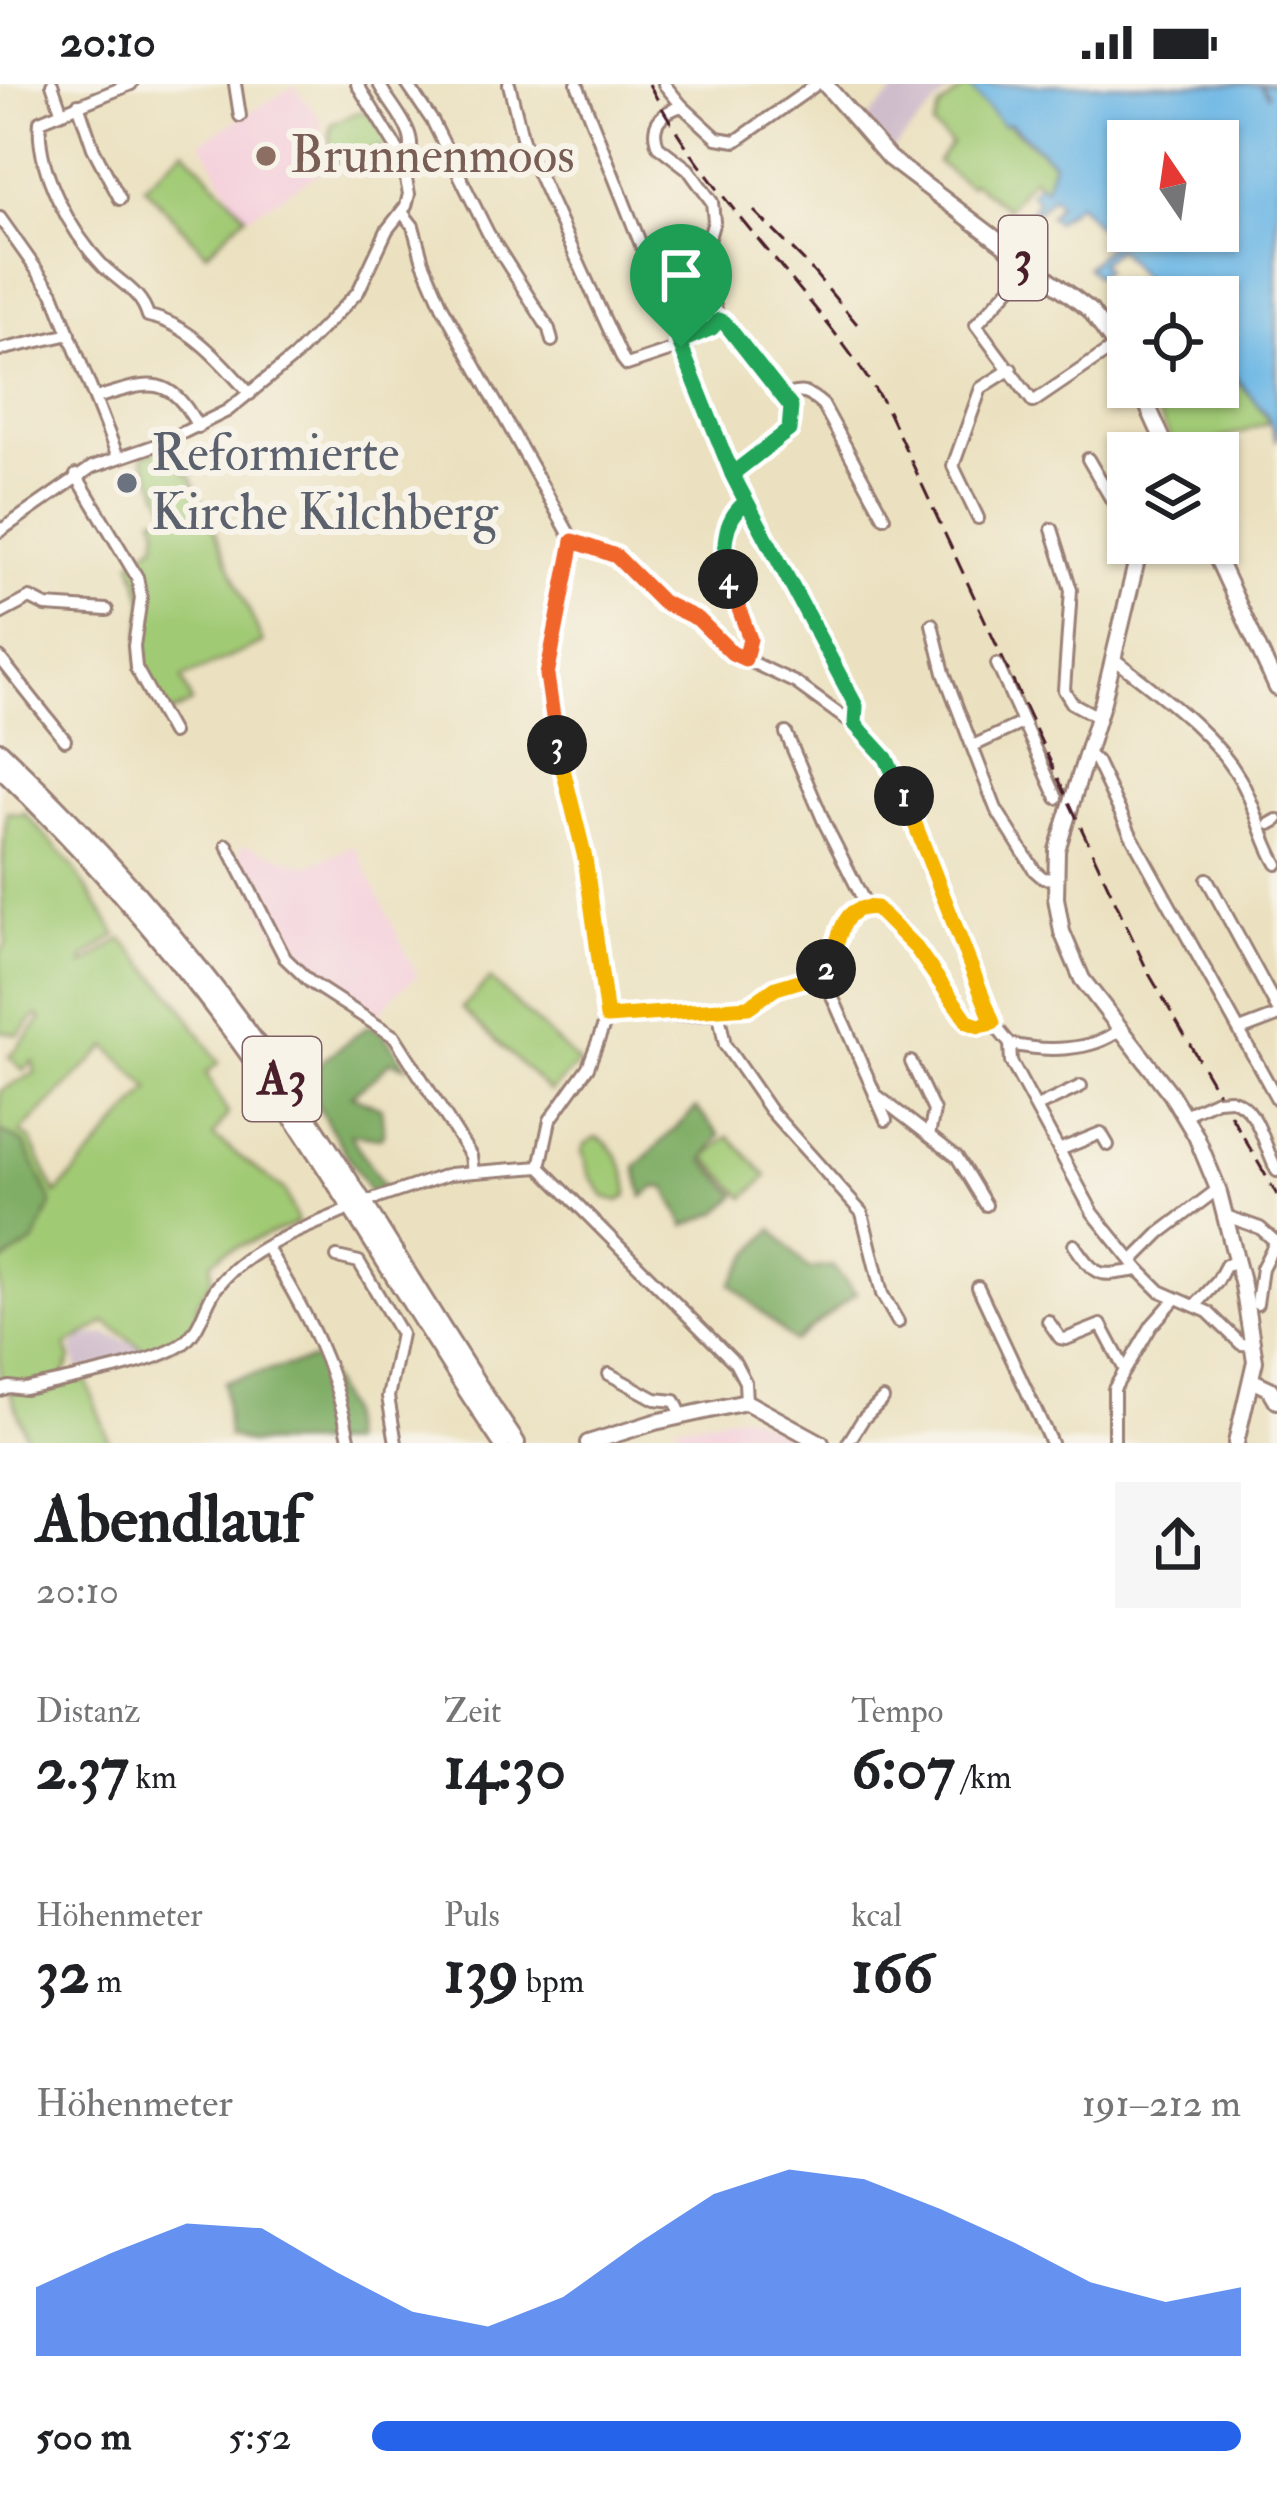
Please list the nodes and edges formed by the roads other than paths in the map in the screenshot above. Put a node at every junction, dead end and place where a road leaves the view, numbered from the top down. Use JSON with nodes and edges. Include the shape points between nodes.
{"nodes":[{"id":1,"x":52,"y":84,"type":"edge"},
{"id":2,"x":131,"y":84,"type":"edge"},
{"id":3,"x":235,"y":84,"type":"edge"},
{"id":4,"x":357,"y":84,"type":"edge"},
{"id":5,"x":380,"y":84,"type":"edge"},
{"id":6,"x":407,"y":84,"type":"edge"},
{"id":7,"x":506,"y":84,"type":"edge"},
{"id":8,"x":577,"y":84,"type":"edge"},
{"id":9,"x":664,"y":84,"type":"edge"},
{"id":10,"x":821,"y":84,"type":"edge"},
{"id":11,"x":78,"y":104,"type":"junction"},
{"id":12,"x":682,"y":106,"type":"junction"},
{"id":13,"x":61,"y":110,"type":"junction"},
{"id":14,"x":240,"y":116,"type":"dead end"},
{"id":15,"x":404,"y":164,"type":"junction"},
{"id":16,"x":119,"y":200,"type":"dead end"},
{"id":17,"x":402,"y":212,"type":"junction"},
{"id":18,"x":0,"y":218,"type":"edge"},
{"id":19,"x":1031,"y":265,"type":"junction"},
{"id":20,"x":719,"y":320,"type":"junction"},
{"id":21,"x":1107,"y":332,"type":"edge"},
{"id":22,"x":70,"y":334,"type":"junction"},
{"id":23,"x":552,"y":341,"type":"dead end"},
{"id":24,"x":680,"y":344,"type":"junction"},
{"id":25,"x":0,"y":350,"type":"edge"},
{"id":26,"x":1107,"y":352,"type":"edge"},
{"id":27,"x":1011,"y":369,"type":"junction"},
{"id":28,"x":250,"y":394,"type":"junction"},
{"id":29,"x":96,"y":398,"type":"junction"},
{"id":30,"x":785,"y":398,"type":"junction"},
{"id":31,"x":198,"y":427,"type":"junction"},
{"id":32,"x":118,"y":457,"type":"junction"},
{"id":33,"x":1088,"y":459,"type":"dead end"},
{"id":34,"x":732,"y":474,"type":"junction"},
{"id":35,"x":76,"y":476,"type":"junction"},
{"id":36,"x":1107,"y":492,"type":"edge"},
{"id":37,"x":746,"y":502,"type":"junction"},
{"id":38,"x":884,"y":517,"type":"dead end"},
{"id":39,"x":978,"y":518,"type":"dead end"},
{"id":40,"x":1052,"y":529,"type":"dead end"},
{"id":41,"x":0,"y":531,"type":"edge"},
{"id":42,"x":573,"y":541,"type":"junction"},
{"id":43,"x":1136,"y":564,"type":"edge"},
{"id":44,"x":1220,"y":564,"type":"edge"},
{"id":45,"x":107,"y":610,"type":"dead end"},
{"id":46,"x":0,"y":614,"type":"edge"},
{"id":47,"x":932,"y":624,"type":"dead end"},
{"id":48,"x":0,"y":658,"type":"edge"},
{"id":49,"x":1113,"y":658,"type":"junction"},
{"id":50,"x":745,"y":659,"type":"junction"},
{"id":51,"x":997,"y":664,"type":"dead end"},
{"id":52,"x":1277,"y":688,"type":"edge"},
{"id":53,"x":1099,"y":717,"type":"junction"},
{"id":54,"x":855,"y":724,"type":"junction"},
{"id":55,"x":1022,"y":724,"type":"junction"},
{"id":56,"x":172,"y":733,"type":"dead end"},
{"id":57,"x":786,"y":733,"type":"dead end"},
{"id":58,"x":65,"y":740,"type":"dead end"},
{"id":59,"x":975,"y":746,"type":"junction"},
{"id":60,"x":0,"y":751,"type":"edge"},
{"id":61,"x":1088,"y":753,"type":"junction"},
{"id":62,"x":0,"y":767,"type":"edge"},
{"id":63,"x":1057,"y":798,"type":"dead end"},
{"id":64,"x":230,"y":849,"type":"dead end"},
{"id":65,"x":1277,"y":864,"type":"edge"},
{"id":66,"x":1207,"y":878,"type":"dead end"},
{"id":67,"x":1055,"y":879,"type":"junction"},
{"id":68,"x":867,"y":907,"type":"junction"},
{"id":69,"x":822,"y":973,"type":"junction"},
{"id":70,"x":718,"y":1010,"type":"junction"},
{"id":71,"x":1277,"y":1012,"type":"edge"},
{"id":72,"x":607,"y":1017,"type":"junction"},
{"id":73,"x":993,"y":1023,"type":"junction"},
{"id":74,"x":1120,"y":1030,"type":"junction"},
{"id":75,"x":1240,"y":1030,"type":"junction"},
{"id":76,"x":1010,"y":1044,"type":"junction"},
{"id":77,"x":911,"y":1062,"type":"dead end"},
{"id":78,"x":1081,"y":1086,"type":"dead end"},
{"id":79,"x":874,"y":1094,"type":"junction"},
{"id":80,"x":1277,"y":1099,"type":"edge"},
{"id":81,"x":1037,"y":1107,"type":"junction"},
{"id":82,"x":1184,"y":1115,"type":"junction"},
{"id":83,"x":886,"y":1120,"type":"dead end"},
{"id":84,"x":928,"y":1135,"type":"junction"},
{"id":85,"x":1108,"y":1144,"type":"dead end"},
{"id":86,"x":1059,"y":1150,"type":"junction"},
{"id":87,"x":540,"y":1167,"type":"junction"},
{"id":88,"x":1277,"y":1171,"type":"edge"},
{"id":89,"x":473,"y":1172,"type":"junction"},
{"id":90,"x":1218,"y":1189,"type":"junction"},
{"id":91,"x":372,"y":1201,"type":"dead end"},
{"id":92,"x":986,"y":1205,"type":"dead end"},
{"id":93,"x":343,"y":1212,"type":"dead end"},
{"id":94,"x":1226,"y":1216,"type":"junction"},
{"id":95,"x":1276,"y":1242,"type":"edge"},
{"id":96,"x":1074,"y":1245,"type":"dead end"},
{"id":97,"x":267,"y":1248,"type":"junction"},
{"id":98,"x":337,"y":1257,"type":"dead end"},
{"id":99,"x":1237,"y":1261,"type":"junction"},
{"id":100,"x":1136,"y":1266,"type":"junction"},
{"id":101,"x":978,"y":1287,"type":"dead end"},
{"id":102,"x":1175,"y":1299,"type":"junction"},
{"id":103,"x":1257,"y":1304,"type":"dead end"},
{"id":104,"x":1195,"y":1306,"type":"junction"},
{"id":105,"x":898,"y":1322,"type":"dead end"},
{"id":106,"x":1048,"y":1322,"type":"dead end"},
{"id":107,"x":1254,"y":1345,"type":"junction"},
{"id":108,"x":1125,"y":1370,"type":"junction"},
{"id":109,"x":609,"y":1374,"type":"dead end"},
{"id":110,"x":1253,"y":1381,"type":"junction"},
{"id":111,"x":0,"y":1390,"type":"edge"},
{"id":112,"x":884,"y":1400,"type":"dead end"},
{"id":113,"x":1277,"y":1401,"type":"edge"},
{"id":114,"x":746,"y":1402,"type":"junction"},
{"id":115,"x":682,"y":1416,"type":"junction"},
{"id":116,"x":350,"y":1443,"type":"edge"},
{"id":117,"x":396,"y":1443,"type":"edge"},
{"id":118,"x":502,"y":1443,"type":"edge"},
{"id":119,"x":516,"y":1443,"type":"edge"},
{"id":120,"x":588,"y":1443,"type":"edge"},
{"id":121,"x":821,"y":1443,"type":"edge"},
{"id":122,"x":848,"y":1443,"type":"edge"},
{"id":123,"x":1051,"y":1443,"type":"edge"},
{"id":124,"x":1114,"y":1443,"type":"edge"},
{"id":125,"x":1236,"y":1443,"type":"edge"}],
"edges":[{"from":1,"to":13,"type":"street"},
{"from":2,"to":11,"type":"street"},
{"from":3,"to":14,"type":"street"},
{"from":4,"to":15,"type":"street"},
{"from":5,"to":15,"type":"street","via":[[412,140]]},
{"from":6,"to":23,"type":"street"},
{"from":7,"to":24,"type":"street","via":[[523,140],[622,360],[636,365]]},
{"from":8,"to":24,"type":"street"},
{"from":9,"to":12,"type":"street"},
{"from":10,"to":12,"type":"street","via":[[736,141],[717,138]]},
{"from":10,"to":19,"type":"main road","number":"3","via":[[889,158]]},
{"from":11,"to":13,"type":"street"},
{"from":11,"to":16,"type":"street"},
{"from":12,"to":20,"type":"street","via":[[659,118],[654,137],[712,202],[702,258]]},
{"from":13,"to":28,"type":"street","via":[[40,121],[46,160],[94,256],[140,297],[148,316],[196,341]]},
{"from":15,"to":17,"type":"street","via":[[409,194]]},
{"from":17,"to":28,"type":"street","via":[[350,301]]},
{"from":17,"to":42,"type":"street","via":[[442,306]]},
{"from":18,"to":22,"type":"street","via":[[41,274]]},
{"from":19,"to":21,"type":"main road","number":"3"},
{"from":19,"to":27,"type":"street","via":[[976,321]]},
{"from":20,"to":24,"type":"street"},
{"from":20,"to":30,"type":"street"},
{"from":22,"to":25,"type":"street"},
{"from":22,"to":29,"type":"street"},
{"from":24,"to":34,"type":"street"},
{"from":26,"to":27,"type":"street","via":[[1033,401]]},
{"from":27,"to":39,"type":"street","via":[[981,388],[953,466]]},
{"from":28,"to":31,"type":"street"},
{"from":29,"to":31,"type":"street","via":[[163,386]]},
{"from":29,"to":32,"type":"street"},
{"from":30,"to":34,"type":"street","via":[[789,430]]},
{"from":30,"to":38,"type":"street","via":[[801,392],[823,405]]},
{"from":31,"to":32,"type":"street"},
{"from":32,"to":35,"type":"street"},
{"from":33,"to":36,"type":"street"},
{"from":34,"to":37,"type":"street"},
{"from":35,"to":41,"type":"street"},
{"from":35,"to":56,"type":"street","via":[[137,578],[136,668]]},
{"from":37,"to":50,"type":"street","via":[[726,528],[724,550],[750,639]]},
{"from":37,"to":54,"type":"street","via":[[856,706]]},
{"from":40,"to":53,"type":"street","via":[[1071,590],[1063,685],[1072,703]]},
{"from":42,"to":50,"type":"street","via":[[616,556],[662,602],[698,619]]},
{"from":42,"to":72,"type":"street","via":[[547,696],[585,858]]},
{"from":43,"to":49,"type":"main road"},
{"from":44,"to":52,"type":"main road"},
{"from":45,"to":46,"type":"street","via":[[30,598]]},
{"from":47,"to":59,"type":"street"},
{"from":48,"to":58,"type":"street"},
{"from":49,"to":53,"type":"main road"},
{"from":49,"to":65,"type":"street","via":[[1226,757]]},
{"from":50,"to":54,"type":"street"},
{"from":51,"to":55,"type":"street"},
{"from":53,"to":61,"type":"main road"},
{"from":54,"to":73,"type":"street","via":[[898,779]]},
{"from":55,"to":59,"type":"street"},
{"from":55,"to":63,"type":"street"},
{"from":57,"to":68,"type":"street"},
{"from":59,"to":67,"type":"street","via":[[996,809],[1024,857],[1043,878]]},
{"from":60,"to":119,"type":"highway","number":"A3","via":[[118,872],[222,997]]},
{"from":61,"to":67,"type":"main road"},
{"from":61,"to":75,"type":"street"},
{"from":62,"to":118,"type":"highway","number":"A3","via":[[129,903],[234,1034]]},
{"from":64,"to":89,"type":"street","via":[[285,958],[395,1037],[471,1156]]},
{"from":66,"to":71,"type":"street"},
{"from":67,"to":74,"type":"main road","via":[[1069,952]]},
{"from":68,"to":69,"type":"street","via":[[844,920]]},
{"from":68,"to":73,"type":"street","via":[[896,926],[968,1022]]},
{"from":69,"to":70,"type":"street","via":[[776,988],[752,1006]]},
{"from":69,"to":79,"type":"street"},
{"from":70,"to":72,"type":"street"},
{"from":70,"to":105,"type":"street","via":[[724,1045],[770,1110],[857,1203],[882,1294]]},
{"from":71,"to":75,"type":"street"},
{"from":72,"to":87,"type":"street","via":[[588,1067],[550,1120]]},
{"from":73,"to":76,"type":"street"},
{"from":74,"to":76,"type":"street","via":[[1070,1047]]},
{"from":74,"to":82,"type":"main road"},
{"from":75,"to":80,"type":"street"},
{"from":76,"to":81,"type":"street","via":[[1011,1062]]},
{"from":77,"to":84,"type":"street","via":[[934,1112]]},
{"from":78,"to":81,"type":"street"},
{"from":79,"to":83,"type":"street"},
{"from":79,"to":84,"type":"street"},
{"from":81,"to":86,"type":"street"},
{"from":82,"to":88,"type":"street","via":[[1223,1099],[1250,1110]]},
{"from":82,"to":90,"type":"main road"},
{"from":84,"to":92,"type":"street","via":[[957,1156]]},
{"from":85,"to":86,"type":"street","via":[[1101,1132]]},
{"from":86,"to":100,"type":"street","via":[[1093,1213]]},
{"from":87,"to":89,"type":"street"},
{"from":87,"to":114,"type":"street","via":[[735,1363]]},
{"from":89,"to":91,"type":"street"},
{"from":90,"to":94,"type":"main road"},
{"from":90,"to":100,"type":"street","via":[[1160,1233]]},
{"from":93,"to":97,"type":"street"},
{"from":94,"to":95,"type":"street"},
{"from":94,"to":99,"type":"main road"},
{"from":95,"to":103,"type":"street"},
{"from":96,"to":100,"type":"street","via":[[1092,1272],[1106,1277]]},
{"from":97,"to":111,"type":"street","via":[[236,1265],[182,1345]]},
{"from":97,"to":116,"type":"street","via":[[320,1339]]},
{"from":98,"to":117,"type":"street","via":[[359,1262],[399,1330],[388,1397]]},
{"from":99,"to":104,"type":"street"},
{"from":99,"to":107,"type":"main road"},
{"from":100,"to":102,"type":"street"},
{"from":101,"to":123,"type":"street"},
{"from":102,"to":104,"type":"street"},
{"from":102,"to":108,"type":"street"},
{"from":104,"to":107,"type":"street","via":[[1241,1344]]},
{"from":106,"to":108,"type":"street","via":[[1066,1339],[1101,1325]]},
{"from":107,"to":110,"type":"main road"},
{"from":108,"to":124,"type":"street","via":[[1113,1396]]},
{"from":109,"to":115,"type":"street","via":[[675,1401]]},
{"from":110,"to":113,"type":"main road"},
{"from":110,"to":125,"type":"main road"},
{"from":112,"to":122,"type":"street"},
{"from":114,"to":115,"type":"main road"},
{"from":114,"to":121,"type":"main road"},
{"from":115,"to":120,"type":"main road"}]}
